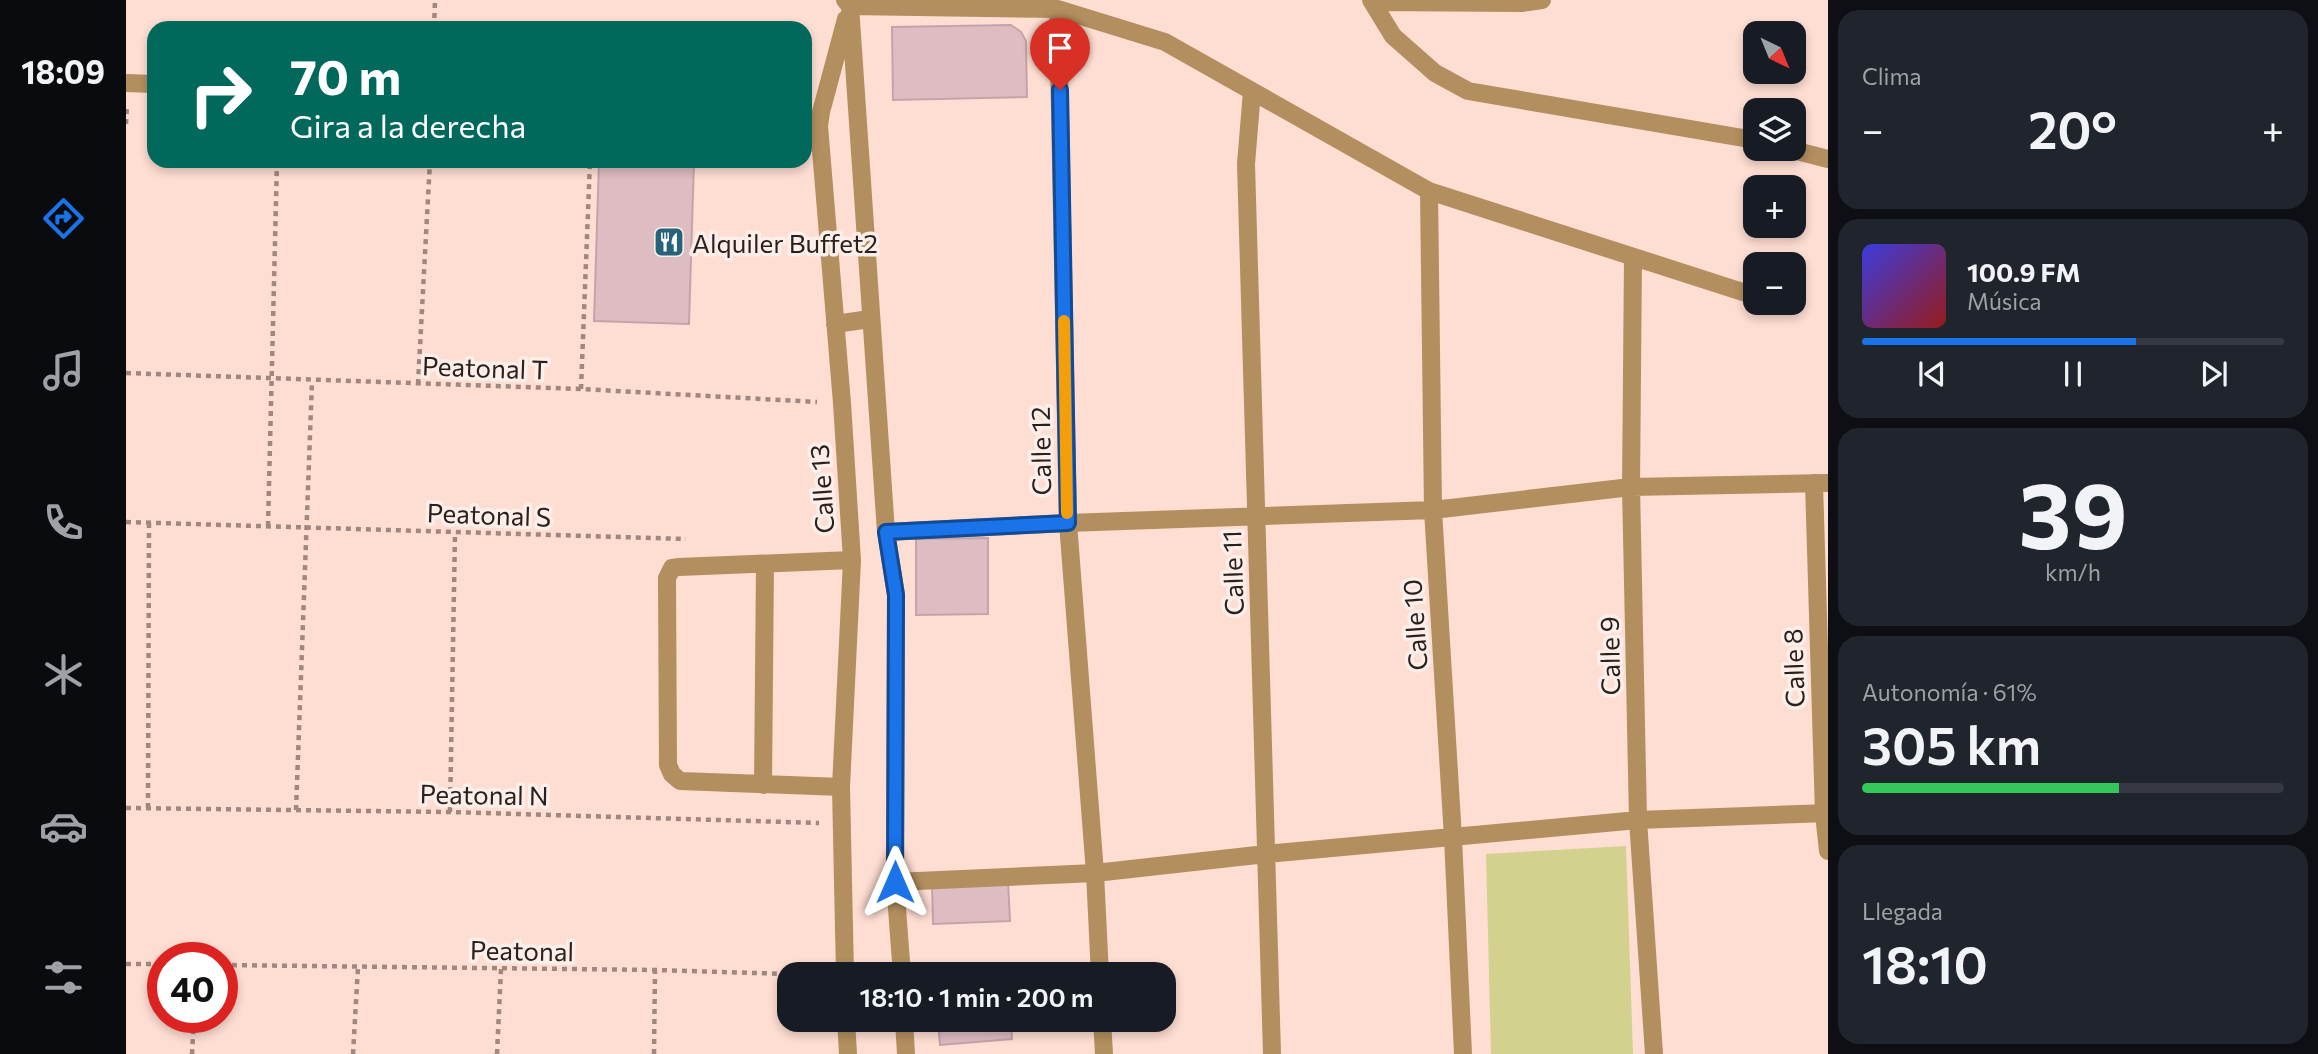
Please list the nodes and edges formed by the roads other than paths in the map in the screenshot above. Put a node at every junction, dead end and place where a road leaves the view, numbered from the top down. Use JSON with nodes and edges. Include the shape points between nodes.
{"nodes":[{"id":1,"x":1542,"y":0,"type":"edge"},
{"id":2,"x":1372,"y":1,"type":"edge"},
{"id":3,"x":848,"y":3,"type":"edge"},
{"id":4,"x":1058,"y":9,"type":"junction"},
{"id":5,"x":126,"y":83,"type":"edge"},
{"id":6,"x":147,"y":84,"type":"edge"},
{"id":7,"x":1252,"y":92,"type":"junction"},
{"id":8,"x":813,"y":111,"type":"edge"},
{"id":9,"x":1743,"y":138,"type":"edge"},
{"id":10,"x":1806,"y":153,"type":"edge"},
{"id":11,"x":1828,"y":159,"type":"edge"},
{"id":12,"x":1429,"y":191,"type":"junction"},
{"id":13,"x":1633,"y":257,"type":"junction"},
{"id":14,"x":1743,"y":292,"type":"edge"},
{"id":15,"x":870,"y":319,"type":"junction"},
{"id":16,"x":835,"y":324,"type":"junction"},
{"id":17,"x":1821,"y":483,"type":"edge"},
{"id":18,"x":1631,"y":487,"type":"junction"},
{"id":19,"x":1433,"y":510,"type":"junction"},
{"id":20,"x":1256,"y":517,"type":"junction"},
{"id":21,"x":1068,"y":523,"type":"junction"},
{"id":22,"x":886,"y":532,"type":"junction"},
{"id":23,"x":852,"y":560,"type":"junction"},
{"id":24,"x":765,"y":564,"type":"junction"},
{"id":25,"x":763,"y":785,"type":"junction"},
{"id":26,"x":841,"y":787,"type":"junction"},
{"id":27,"x":1826,"y":814,"type":"edge"},
{"id":28,"x":1638,"y":820,"type":"junction"},
{"id":29,"x":1454,"y":838,"type":"junction"},
{"id":30,"x":1828,"y":851,"type":"edge"},
{"id":31,"x":1266,"y":854,"type":"junction"},
{"id":32,"x":1095,"y":873,"type":"junction"},
{"id":33,"x":895,"y":882,"type":"junction"},
{"id":34,"x":845,"y":962,"type":"edge"},
{"id":35,"x":901,"y":962,"type":"edge"},
{"id":36,"x":1099,"y":962,"type":"edge"},
{"id":37,"x":847,"y":1032,"type":"edge"},
{"id":38,"x":905,"y":1032,"type":"edge"},
{"id":39,"x":1103,"y":1032,"type":"edge"},
{"id":40,"x":848,"y":1054,"type":"edge"},
{"id":41,"x":906,"y":1054,"type":"edge"},
{"id":42,"x":1104,"y":1054,"type":"edge"},
{"id":43,"x":1272,"y":1054,"type":"edge"},
{"id":44,"x":1463,"y":1054,"type":"edge"},
{"id":45,"x":1654,"y":1054,"type":"edge"}],
"edges":[{"from":1,"to":2,"type":"street"},
{"from":2,"to":9,"type":"street","via":[[1393,36],[1435,73],[1468,91]]},
{"from":3,"to":4,"type":"street"},
{"from":3,"to":8,"type":"street","name":"Calle 13"},
{"from":3,"to":15,"type":"street"},
{"from":4,"to":7,"type":"street","via":[[1165,42]]},
{"from":4,"to":21,"type":"street","name":"Calle 12"},
{"from":5,"to":6,"type":"street"},
{"from":7,"to":12,"type":"street"},
{"from":7,"to":20,"type":"street","name":"Calle 11","via":[[1246,164]]},
{"from":8,"to":16,"type":"street","name":"Calle 13","via":[[819,126]]},
{"from":10,"to":11,"type":"street"},
{"from":12,"to":13,"type":"street"},
{"from":12,"to":19,"type":"street","name":"Calle 10"},
{"from":13,"to":14,"type":"street"},
{"from":13,"to":18,"type":"street","name":"Calle 9"},
{"from":15,"to":16,"type":"street"},
{"from":15,"to":22,"type":"street"},
{"from":16,"to":23,"type":"street","name":"Calle 13"},
{"from":17,"to":18,"type":"street"},
{"from":17,"to":27,"type":"street","name":"Calle 8"},
{"from":18,"to":19,"type":"street"},
{"from":18,"to":28,"type":"street","name":"Calle 9"},
{"from":19,"to":20,"type":"street"},
{"from":19,"to":29,"type":"street","name":"Calle 10"},
{"from":20,"to":21,"type":"street"},
{"from":20,"to":31,"type":"street","name":"Calle 11"},
{"from":21,"to":22,"type":"street"},
{"from":21,"to":32,"type":"street","name":"Calle 12"},
{"from":22,"to":33,"type":"street","via":[[896,595]]},
{"from":23,"to":24,"type":"street"},
{"from":23,"to":26,"type":"street","name":"Calle 13"},
{"from":24,"to":25,"type":"street"},
{"from":24,"to":25,"type":"street","via":[[679,567],[672,568],[667,578],[668,765],[672,774],[680,781]]},
{"from":25,"to":26,"type":"street"},
{"from":26,"to":34,"type":"street","name":"Calle 13"},
{"from":27,"to":28,"type":"street"},
{"from":27,"to":30,"type":"street","name":"Calle 8"},
{"from":28,"to":29,"type":"street"},
{"from":28,"to":45,"type":"street","name":"Calle 9"},
{"from":29,"to":31,"type":"street"},
{"from":29,"to":44,"type":"street","name":"Calle 10"},
{"from":31,"to":32,"type":"street"},
{"from":31,"to":43,"type":"street","name":"Calle 11"},
{"from":32,"to":33,"type":"street"},
{"from":32,"to":36,"type":"street","name":"Calle 12"},
{"from":33,"to":35,"type":"street"},
{"from":37,"to":40,"type":"street"},
{"from":38,"to":41,"type":"street"},
{"from":39,"to":42,"type":"street"}]}
